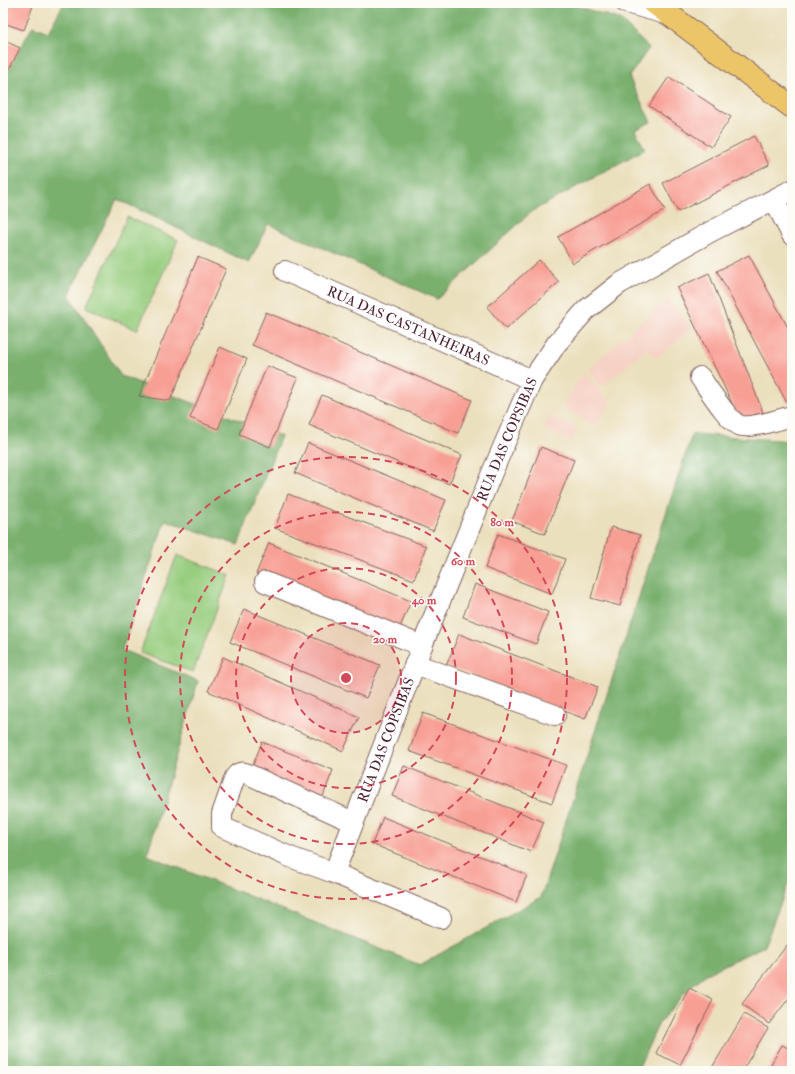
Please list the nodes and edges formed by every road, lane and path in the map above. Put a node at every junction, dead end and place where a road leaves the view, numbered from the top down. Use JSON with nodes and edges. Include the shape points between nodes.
{"nodes":[{"id":1,"x":626,"y":3,"type":"edge"},
{"id":2,"x":662,"y":9,"type":"edge"},
{"id":3,"x":792,"y":107,"type":"edge"},
{"id":4,"x":792,"y":190,"type":"edge"},
{"id":5,"x":774,"y":200,"type":"junction"},
{"id":6,"x":792,"y":234,"type":"edge"},
{"id":7,"x":285,"y":271,"type":"dead end"},
{"id":8,"x":700,"y":377,"type":"dead end"},
{"id":9,"x":532,"y":380,"type":"junction"},
{"id":10,"x":792,"y":416,"type":"edge"},
{"id":11,"x":265,"y":582,"type":"dead end"},
{"id":12,"x":419,"y":655,"type":"junction"},
{"id":13,"x":555,"y":715,"type":"dead end"},
{"id":14,"x":353,"y":822,"type":"junction"},
{"id":15,"x":334,"y":873,"type":"junction"},
{"id":16,"x":441,"y":918,"type":"dead end"}],
"edges":[{"from":1,"to":2,"type":"street"},
{"from":2,"to":3,"type":"main road"},
{"from":4,"to":5,"type":"street","name":"RUA DAS COPSIBAS"},
{"from":5,"to":6,"type":"street"},
{"from":5,"to":9,"type":"street","name":"RUA DAS COPSIBAS","via":[[710,232],[618,284],[586,310],[557,343]]},
{"from":7,"to":9,"type":"street","name":"RUA DAS CASTANHEIRAS"},
{"from":8,"to":10,"type":"street","via":[[733,422],[742,426]]},
{"from":9,"to":12,"type":"street","name":"RUA DAS COPSIBAS"},
{"from":11,"to":12,"type":"street"},
{"from":12,"to":13,"type":"street"},
{"from":12,"to":14,"type":"street","name":"RUA DAS COPSIBAS"},
{"from":14,"to":15,"type":"street","name":"RUA DAS COPSIBAS"},
{"from":14,"to":15,"type":"street","via":[[250,775],[242,772],[235,777],[222,814],[222,827]]},
{"from":15,"to":16,"type":"street"}]}
